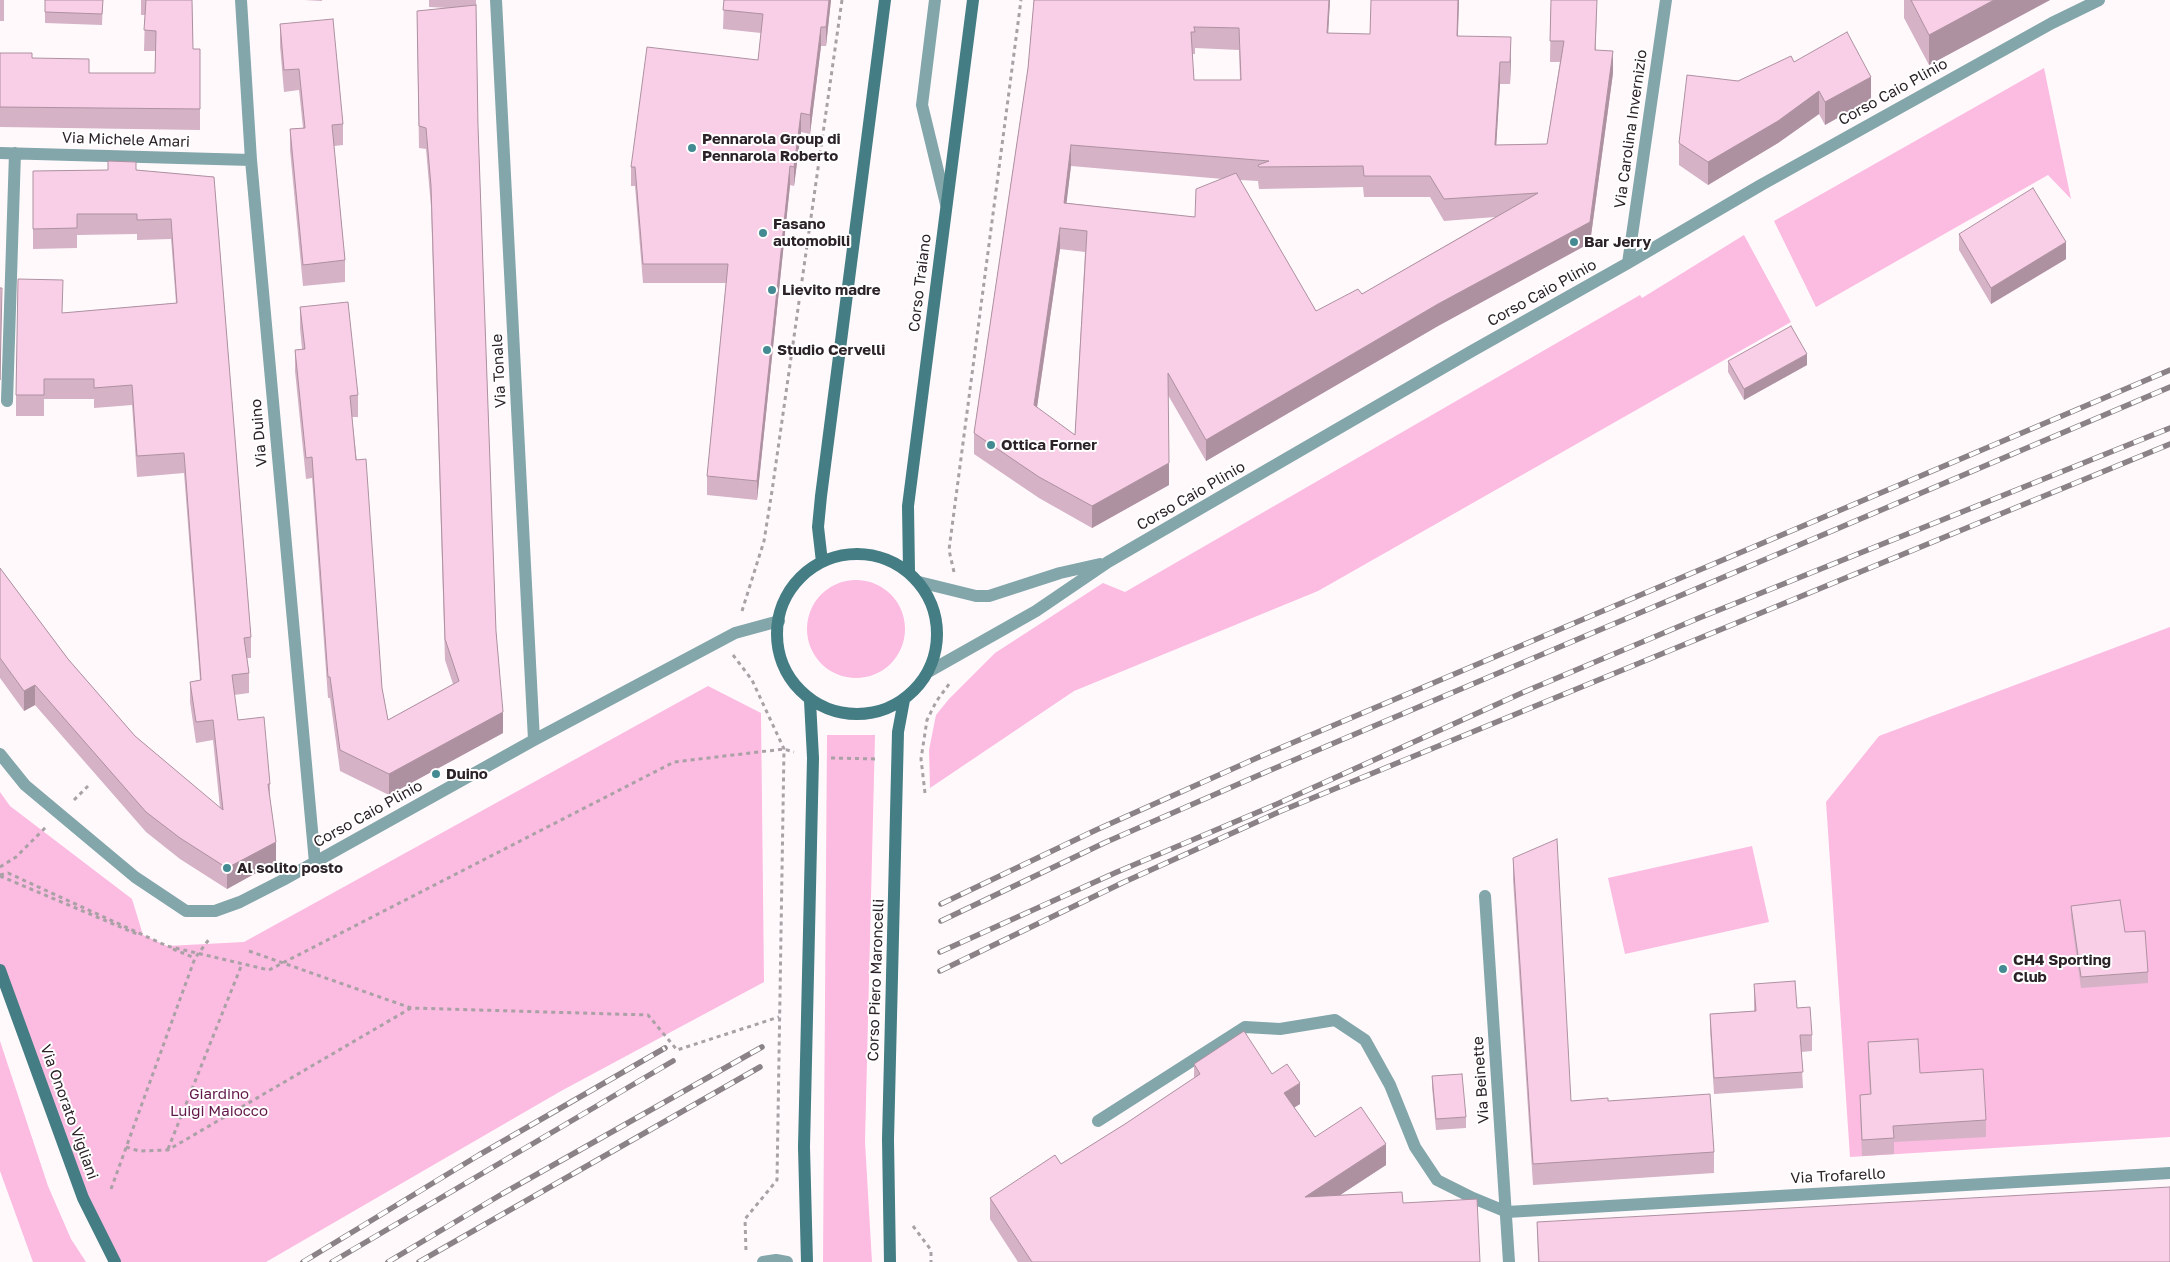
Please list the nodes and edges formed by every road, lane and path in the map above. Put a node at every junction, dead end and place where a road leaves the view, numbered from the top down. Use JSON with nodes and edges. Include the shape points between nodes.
{"nodes":[{"id":1,"x":241,"y":0,"type":"edge"},
{"id":2,"x":496,"y":0,"type":"edge"},
{"id":3,"x":842,"y":0,"type":"edge"},
{"id":4,"x":885,"y":0,"type":"edge"},
{"id":5,"x":935,"y":0,"type":"edge"},
{"id":6,"x":973,"y":0,"type":"edge"},
{"id":7,"x":1020,"y":0,"type":"edge"},
{"id":8,"x":1666,"y":0,"type":"edge"},
{"id":9,"x":2066,"y":0,"type":"edge"},
{"id":10,"x":2099,"y":0,"type":"edge"},
{"id":11,"x":2072,"y":12,"type":"junction"},
{"id":12,"x":0,"y":153,"type":"edge"},
{"id":13,"x":15,"y":153,"type":"junction"},
{"id":14,"x":251,"y":160,"type":"junction"},
{"id":15,"x":946,"y":204,"type":"junction"},
{"id":16,"x":1628,"y":263,"type":"junction"},
{"id":17,"x":7,"y":401,"type":"dead end"},
{"id":18,"x":822,"y":562,"type":"junction"},
{"id":19,"x":1108,"y":562,"type":"junction"},
{"id":20,"x":909,"y":571,"type":"junction"},
{"id":21,"x":958,"y":574,"type":"dead end"},
{"id":22,"x":919,"y":582,"type":"junction"},
{"id":23,"x":752,"y":586,"type":"dead end"},
{"id":24,"x":779,"y":621,"type":"junction"},
{"id":25,"x":730,"y":650,"type":"dead end"},
{"id":26,"x":928,"y":672,"type":"junction"},
{"id":27,"x":954,"y":680,"type":"dead end"},
{"id":28,"x":904,"y":700,"type":"junction"},
{"id":29,"x":810,"y":701,"type":"junction"},
{"id":30,"x":534,"y":740,"type":"junction"},
{"id":31,"x":784,"y":749,"type":"junction"},
{"id":32,"x":0,"y":754,"type":"edge"},
{"id":33,"x":813,"y":758,"type":"junction"},
{"id":34,"x":899,"y":759,"type":"junction"},
{"id":35,"x":921,"y":759,"type":"junction"},
{"id":36,"x":925,"y":793,"type":"dead end"},
{"id":37,"x":315,"y":863,"type":"junction"},
{"id":38,"x":0,"y":876,"type":"edge"},
{"id":39,"x":1485,"y":896,"type":"dead end"},
{"id":40,"x":210,"y":938,"type":"dead end"},
{"id":41,"x":249,"y":951,"type":"dead end"},
{"id":42,"x":198,"y":953,"type":"junction"},
{"id":43,"x":195,"y":958,"type":"junction"},
{"id":44,"x":282,"y":963,"type":"junction"},
{"id":45,"x":242,"y":964,"type":"junction"},
{"id":46,"x":0,"y":970,"type":"edge"},
{"id":47,"x":411,"y":1008,"type":"junction"},
{"id":48,"x":779,"y":1018,"type":"junction"},
{"id":49,"x":1098,"y":1121,"type":"dead end"},
{"id":50,"x":126,"y":1147,"type":"junction"},
{"id":51,"x":168,"y":1150,"type":"junction"},
{"id":52,"x":2170,"y":1173,"type":"edge"},
{"id":53,"x":111,"y":1189,"type":"dead end"},
{"id":54,"x":1507,"y":1212,"type":"junction"},
{"id":55,"x":913,"y":1226,"type":"dead end"},
{"id":56,"x":746,"y":1253,"type":"dead end"},
{"id":57,"x":115,"y":1262,"type":"edge"},
{"id":58,"x":764,"y":1262,"type":"edge"},
{"id":59,"x":787,"y":1262,"type":"edge"},
{"id":60,"x":807,"y":1262,"type":"edge"},
{"id":61,"x":890,"y":1262,"type":"edge"},
{"id":62,"x":932,"y":1262,"type":"edge"},
{"id":63,"x":1509,"y":1262,"type":"edge"}],
"edges":[{"from":1,"to":14,"type":"street","name":"Via Duino"},
{"from":2,"to":30,"type":"street","name":"Via Tonale"},
{"from":3,"to":23,"type":"path","via":[[772,491]]},
{"from":4,"to":18,"type":"main road","via":[[820,504],[818,527]]},
{"from":5,"to":15,"type":"street","via":[[922,105]]},
{"from":6,"to":15,"type":"main road","name":"Corso Traiano"},
{"from":7,"to":21,"type":"path","via":[[949,550],[954,572]]},
{"from":8,"to":16,"type":"street","name":"Via Carolina Invernizio"},
{"from":9,"to":11,"type":"street"},
{"from":10,"to":11,"type":"street","name":"Corso Caio Plinio"},
{"from":11,"to":16,"type":"street","name":"Corso Caio Plinio"},
{"from":12,"to":13,"type":"street","name":"Via Michele Amari"},
{"from":13,"to":14,"type":"street","name":"Via Michele Amari"},
{"from":13,"to":17,"type":"street"},
{"from":14,"to":37,"type":"street","name":"Via Duino"},
{"from":15,"to":20,"type":"main road","name":"Corso Traiano","via":[[908,506]]},
{"from":16,"to":19,"type":"street","name":"Corso Caio Plinio"},
{"from":18,"to":20,"type":"main road","via":[[840,557],[873,556]]},
{"from":18,"to":24,"type":"main road","via":[[791,584],[782,601]]},
{"from":19,"to":22,"type":"street","name":"Corso Caio Plinio","via":[[1060,573],[989,596],[976,596]]},
{"from":19,"to":26,"type":"street","name":"Corso Caio Plinio","via":[[1036,611]]},
{"from":20,"to":22,"type":"main road"},
{"from":22,"to":26,"type":"main road","via":[[926,590],[938,632]]},
{"from":24,"to":29,"type":"main road","via":[[779,645],[786,668],[797,688]]},
{"from":24,"to":30,"type":"street","name":"Corso Caio Plinio","via":[[735,634]]},
{"from":25,"to":31,"type":"path","via":[[752,680]]},
{"from":26,"to":28,"type":"main road"},
{"from":27,"to":35,"type":"path","via":[[936,702],[927,720]]},
{"from":28,"to":29,"type":"main road","via":[[883,710],[863,714],[846,713]]},
{"from":28,"to":34,"type":"main road","name":"Corso Piero Maroncelli","via":[[898,732]]},
{"from":29,"to":33,"type":"main road"},
{"from":30,"to":37,"type":"street","name":"Corso Caio Plinio"},
{"from":31,"to":33,"type":"path"},
{"from":31,"to":44,"type":"path","via":[[674,762]]},
{"from":31,"to":48,"type":"path"},
{"from":32,"to":37,"type":"street","name":"Corso Caio Plinio","via":[[25,784],[135,878],[186,911],[215,911],[240,902]]},
{"from":33,"to":34,"type":"path"},
{"from":33,"to":60,"type":"main road","via":[[804,1147]]},
{"from":34,"to":35,"type":"path"},
{"from":34,"to":61,"type":"main road","name":"Corso Piero Maroncelli","via":[[888,1139]]},
{"from":35,"to":36,"type":"path"},
{"from":38,"to":42,"type":"path","via":[[8,873],[167,946]]},
{"from":38,"to":43,"type":"path"},
{"from":39,"to":54,"type":"street","name":"Via Beinette"},
{"from":40,"to":42,"type":"path"},
{"from":41,"to":44,"type":"path"},
{"from":42,"to":43,"type":"path"},
{"from":42,"to":45,"type":"path"},
{"from":43,"to":50,"type":"path"},
{"from":44,"to":45,"type":"path","via":[[269,970]]},
{"from":44,"to":47,"type":"path"},
{"from":45,"to":51,"type":"path"},
{"from":46,"to":57,"type":"main road","name":"Via Onorato Vigliani","via":[[83,1198]]},
{"from":47,"to":48,"type":"path","via":[[648,1015],[677,1050]]},
{"from":47,"to":51,"type":"path"},
{"from":48,"to":56,"type":"path","via":[[777,1180],[745,1218]]},
{"from":49,"to":54,"type":"street","via":[[1246,1027],[1280,1029],[1335,1020],[1365,1040],[1390,1085],[1415,1147],[1437,1180]]},
{"from":50,"to":51,"type":"path","via":[[139,1151]]},
{"from":50,"to":53,"type":"path"},
{"from":52,"to":54,"type":"street","name":"Via Trofarello"},
{"from":54,"to":63,"type":"street","name":"Via Beinette"},
{"from":55,"to":62,"type":"path","via":[[931,1250]]},
{"from":58,"to":59,"type":"street"}]}
